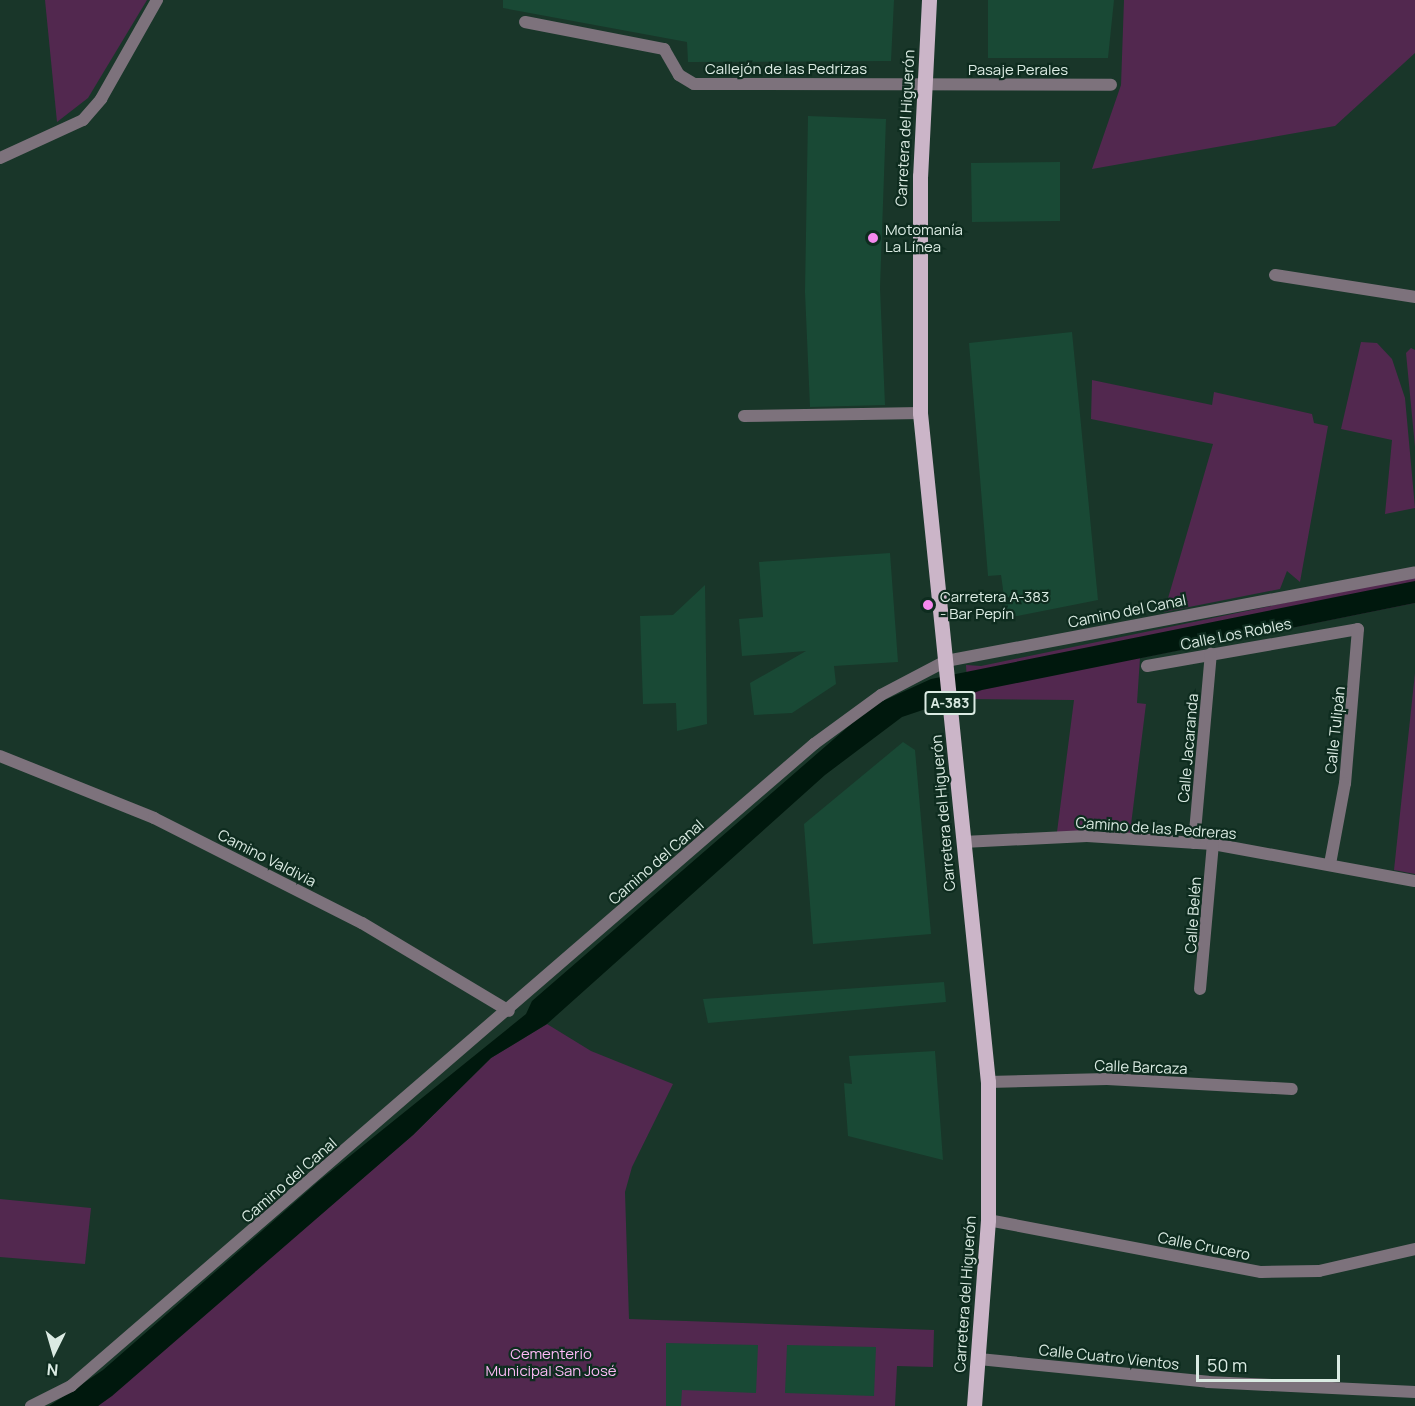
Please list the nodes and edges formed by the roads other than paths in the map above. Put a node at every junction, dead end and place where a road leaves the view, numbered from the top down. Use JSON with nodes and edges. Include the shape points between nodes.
{"nodes":[{"id":1,"x":157,"y":0,"type":"edge"},
{"id":2,"x":929,"y":0,"type":"edge"},
{"id":3,"x":525,"y":22,"type":"dead end"},
{"id":4,"x":925,"y":84,"type":"junction"},
{"id":5,"x":1111,"y":85,"type":"dead end"},
{"id":6,"x":0,"y":158,"type":"edge"},
{"id":7,"x":1275,"y":275,"type":"dead end"},
{"id":8,"x":1415,"y":297,"type":"edge"},
{"id":9,"x":920,"y":413,"type":"junction"},
{"id":10,"x":744,"y":416,"type":"dead end"},
{"id":11,"x":1415,"y":572,"type":"edge"},
{"id":12,"x":1330,"y":631,"type":"joint"},
{"id":13,"x":1211,"y":654,"type":"junction"},
{"id":14,"x":946,"y":661,"type":"junction"},
{"id":15,"x":1147,"y":666,"type":"dead end"},
{"id":16,"x":0,"y":756,"type":"edge"},
{"id":17,"x":963,"y":842,"type":"junction"},
{"id":18,"x":1194,"y":843,"type":"junction"},
{"id":19,"x":1213,"y":844,"type":"junction"},
{"id":20,"x":1330,"y":864,"type":"junction"},
{"id":21,"x":1415,"y":881,"type":"edge"},
{"id":22,"x":1200,"y":989,"type":"dead end"},
{"id":23,"x":509,"y":1011,"type":"junction"},
{"id":24,"x":988,"y":1082,"type":"junction"},
{"id":25,"x":1292,"y":1089,"type":"dead end"},
{"id":26,"x":988,"y":1220,"type":"junction"},
{"id":27,"x":1415,"y":1249,"type":"edge"},
{"id":28,"x":979,"y":1359,"type":"junction"},
{"id":29,"x":1415,"y":1392,"type":"edge"},
{"id":30,"x":31,"y":1406,"type":"edge"},
{"id":31,"x":974,"y":1406,"type":"edge"}],
"edges":[{"from":1,"to":6,"type":"street","via":[[101,99],[83,120]]},
{"from":2,"to":4,"type":"main road","name":"Carretera del Higuerón","number":"A-383"},
{"from":3,"to":4,"type":"street","name":"Callejón de las Pedrizas","via":[[664,49],[679,75],[694,84]]},
{"from":4,"to":5,"type":"street","name":"Pasaje Perales"},
{"from":4,"to":9,"type":"main road","name":"Carretera del Higuerón","number":"A-383"},
{"from":7,"to":8,"type":"street"},
{"from":9,"to":10,"type":"street"},
{"from":9,"to":14,"type":"main road","name":"Carretera del Higuerón","number":"A-383"},
{"from":11,"to":14,"type":"street","name":"Camino del Canal"},
{"from":12,"to":13,"type":"street","name":"Calle Los Robles"},
{"from":12,"to":20,"type":"street","name":"Calle Tulipán","via":[[1355,627],[1361,636]]},
{"from":13,"to":15,"type":"street","name":"Calle Los Robles"},
{"from":13,"to":18,"type":"street","name":"Calle Jacaranda"},
{"from":14,"to":17,"type":"main road","name":"Carretera del Higuerón","number":"A-383"},
{"from":14,"to":23,"type":"street","name":"Camino del Canal","via":[[881,695],[814,744]]},
{"from":16,"to":23,"type":"street","name":"Camino Valdivia","via":[[164,823],[362,923]]},
{"from":17,"to":18,"type":"street","name":"Camino de las Pedreras","via":[[1087,836]]},
{"from":17,"to":24,"type":"main road","name":"Carretera del Higuerón","number":"A-383"},
{"from":18,"to":19,"type":"street","name":"Camino de las Pedreras"},
{"from":19,"to":20,"type":"street","name":"Camino de las Pedreras"},
{"from":19,"to":22,"type":"street","name":"Calle Belén"},
{"from":20,"to":21,"type":"street","name":"Camino de las Pedreras"},
{"from":23,"to":30,"type":"street","name":"Camino del Canal","via":[[71,1386]]},
{"from":24,"to":25,"type":"street","name":"Calle Barcaza","via":[[1107,1079]]},
{"from":24,"to":26,"type":"main road","name":"Carretera del Higuerón","number":"A-383"},
{"from":26,"to":27,"type":"street","name":"Calle Crucero","via":[[1261,1272],[1319,1271]]},
{"from":26,"to":28,"type":"main road","name":"Carretera del Higuerón","number":"A-383"},
{"from":28,"to":29,"type":"street","name":"Calle Cuatro Vientos","via":[[1208,1382]]},
{"from":28,"to":31,"type":"main road","name":"Carretera del Higuerón","number":"A-383"}]}
